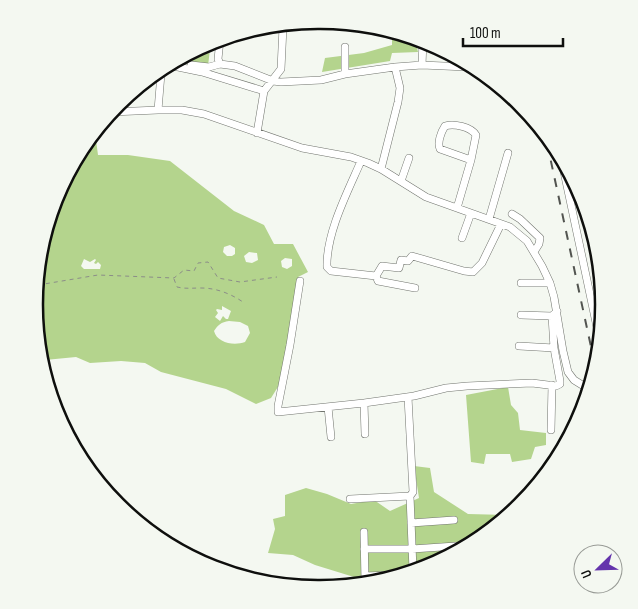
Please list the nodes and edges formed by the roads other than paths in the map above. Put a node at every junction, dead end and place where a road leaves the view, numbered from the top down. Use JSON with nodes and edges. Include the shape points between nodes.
{"nodes":[{"id":1,"x":283,"y":31,"type":"edge"},
{"id":2,"x":219,"y":47,"type":"edge"},
{"id":3,"x":345,"y":47,"type":"dead end"},
{"id":4,"x":423,"y":49,"type":"edge"},
{"id":5,"x":185,"y":64,"type":"edge"},
{"id":6,"x":220,"y":64,"type":"junction"},
{"id":7,"x":422,"y":65,"type":"junction"},
{"id":8,"x":179,"y":67,"type":"edge"},
{"id":9,"x":395,"y":67,"type":"junction"},
{"id":10,"x":458,"y":67,"type":"edge"},
{"id":11,"x":345,"y":74,"type":"junction"},
{"id":12,"x":162,"y":78,"type":"edge"},
{"id":13,"x":273,"y":81,"type":"junction"},
{"id":14,"x":264,"y":91,"type":"junction"},
{"id":15,"x":158,"y":110,"type":"junction"},
{"id":16,"x":123,"y":112,"type":"edge"},
{"id":17,"x":257,"y":133,"type":"junction"},
{"id":18,"x":508,"y":153,"type":"dead end"},
{"id":19,"x":410,"y":158,"type":"dead end"},
{"id":20,"x":472,"y":160,"type":"junction"},
{"id":21,"x":361,"y":161,"type":"junction"},
{"id":22,"x":381,"y":169,"type":"junction"},
{"id":23,"x":400,"y":181,"type":"junction"},
{"id":24,"x":567,"y":184,"type":"edge"},
{"id":25,"x":457,"y":208,"type":"junction"},
{"id":26,"x":471,"y":213,"type":"junction"},
{"id":27,"x":512,"y":214,"type":"dead end"},
{"id":28,"x":489,"y":219,"type":"junction"},
{"id":29,"x":501,"y":224,"type":"junction"},
{"id":30,"x":462,"y":238,"type":"dead end"},
{"id":31,"x":534,"y":252,"type":"junction"},
{"id":32,"x":376,"y":276,"type":"junction"},
{"id":33,"x":300,"y":281,"type":"dead end"},
{"id":34,"x":521,"y":283,"type":"dead end"},
{"id":35,"x":550,"y":283,"type":"junction"},
{"id":36,"x":415,"y":288,"type":"dead end"},
{"id":37,"x":555,"y":313,"type":"junction"},
{"id":38,"x":521,"y":315,"type":"dead end"},
{"id":39,"x":594,"y":315,"type":"edge"},
{"id":40,"x":519,"y":346,"type":"dead end"},
{"id":41,"x":554,"y":348,"type":"junction"},
{"id":42,"x":552,"y":385,"type":"junction"},
{"id":43,"x":582,"y":386,"type":"edge"},
{"id":44,"x":408,"y":397,"type":"junction"},
{"id":45,"x":364,"y":403,"type":"junction"},
{"id":46,"x":328,"y":407,"type":"junction"},
{"id":47,"x":551,"y":430,"type":"dead end"},
{"id":48,"x":365,"y":434,"type":"dead end"},
{"id":49,"x":331,"y":437,"type":"dead end"},
{"id":50,"x":410,"y":496,"type":"junction"},
{"id":51,"x":350,"y":499,"type":"dead end"},
{"id":52,"x":454,"y":520,"type":"dead end"},
{"id":53,"x":411,"y":523,"type":"junction"},
{"id":54,"x":364,"y":532,"type":"dead end"},
{"id":55,"x":451,"y":546,"type":"edge"},
{"id":56,"x":412,"y":549,"type":"junction"},
{"id":57,"x":364,"y":550,"type":"junction"},
{"id":58,"x":413,"y":564,"type":"edge"},
{"id":59,"x":365,"y":576,"type":"edge"}],
"edges":[{"from":1,"to":13,"type":"street","via":[[281,69]]},
{"from":2,"to":6,"type":"street"},
{"from":3,"to":11,"type":"street"},
{"from":4,"to":7,"type":"street"},
{"from":5,"to":6,"type":"street","via":[[209,67]]},
{"from":6,"to":13,"type":"street","via":[[241,68]]},
{"from":7,"to":9,"type":"street"},
{"from":7,"to":10,"type":"street"},
{"from":8,"to":14,"type":"street"},
{"from":9,"to":11,"type":"street"},
{"from":9,"to":22,"type":"street","via":[[400,88]]},
{"from":11,"to":13,"type":"street","via":[[321,80]]},
{"from":12,"to":15,"type":"street"},
{"from":13,"to":14,"type":"street"},
{"from":14,"to":17,"type":"street"},
{"from":15,"to":16,"type":"street"},
{"from":15,"to":17,"type":"street","via":[[204,114]]},
{"from":17,"to":21,"type":"street","via":[[302,148]]},
{"from":18,"to":28,"type":"street"},
{"from":19,"to":23,"type":"street"},
{"from":20,"to":20,"type":"street","via":[[475,134],[468,129],[446,126],[441,134],[440,149]]},
{"from":20,"to":25,"type":"street"},
{"from":21,"to":22,"type":"street"},
{"from":21,"to":32,"type":"street","via":[[335,226],[327,267],[331,271]]},
{"from":22,"to":23,"type":"street"},
{"from":23,"to":25,"type":"street","via":[[418,194]]},
{"from":24,"to":39,"type":"street"},
{"from":25,"to":26,"type":"street"},
{"from":26,"to":28,"type":"street"},
{"from":26,"to":30,"type":"street"},
{"from":27,"to":31,"type":"street","via":[[540,238]]},
{"from":28,"to":29,"type":"street"},
{"from":29,"to":31,"type":"street","via":[[523,236]]},
{"from":29,"to":32,"type":"street","via":[[482,263],[473,272],[412,256],[408,261],[401,260],[399,268],[382,266]]},
{"from":31,"to":35,"type":"street"},
{"from":32,"to":36,"type":"street","via":[[378,281]]},
{"from":33,"to":46,"type":"street","via":[[277,411]]},
{"from":34,"to":35,"type":"street"},
{"from":35,"to":37,"type":"street"},
{"from":37,"to":38,"type":"street"},
{"from":37,"to":41,"type":"street"},
{"from":37,"to":43,"type":"street","via":[[566,367],[571,377]]},
{"from":40,"to":41,"type":"street"},
{"from":41,"to":42,"type":"street","via":[[560,384]]},
{"from":42,"to":44,"type":"street","via":[[467,386]]},
{"from":42,"to":47,"type":"street"},
{"from":44,"to":45,"type":"street"},
{"from":44,"to":50,"type":"street","via":[[413,492]]},
{"from":45,"to":46,"type":"street"},
{"from":45,"to":48,"type":"street"},
{"from":46,"to":49,"type":"street"},
{"from":50,"to":51,"type":"street"},
{"from":50,"to":53,"type":"street"},
{"from":52,"to":53,"type":"street"},
{"from":53,"to":56,"type":"street"},
{"from":54,"to":57,"type":"street"},
{"from":55,"to":56,"type":"street"},
{"from":56,"to":57,"type":"street"},
{"from":56,"to":58,"type":"street"},
{"from":57,"to":59,"type":"street"}]}
